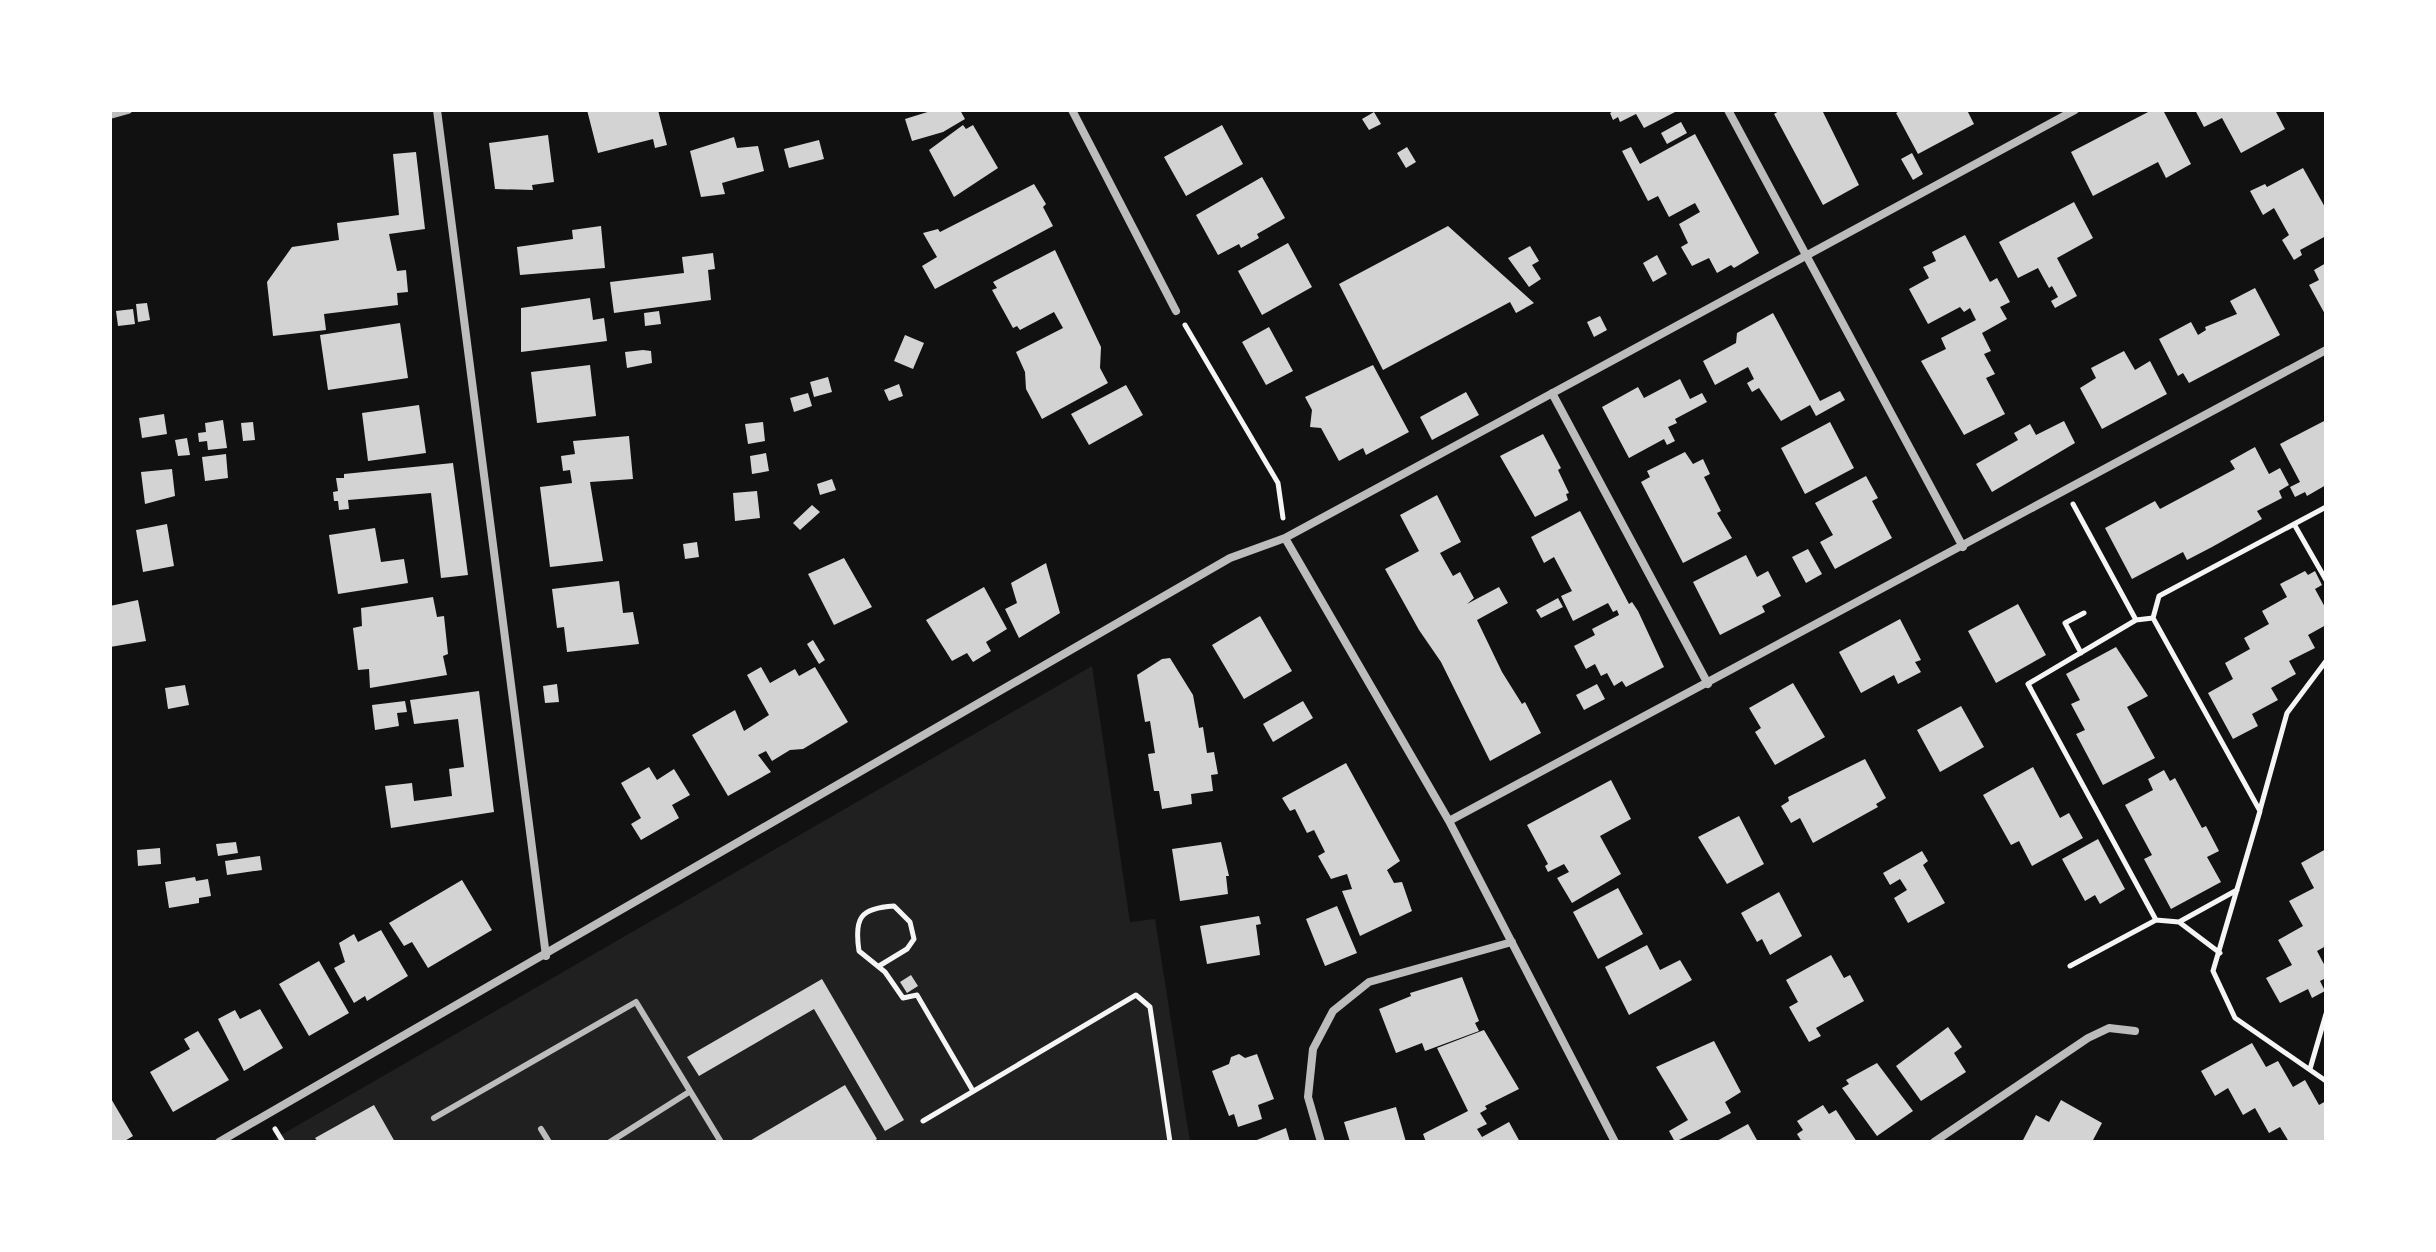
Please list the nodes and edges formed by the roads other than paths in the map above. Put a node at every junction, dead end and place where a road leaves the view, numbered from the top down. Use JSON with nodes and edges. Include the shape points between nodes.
{"nodes":[{"id":1,"x":128,"y":110,"type":"edge"},
{"id":2,"x":437,"y":110,"type":"edge"},
{"id":3,"x":1072,"y":110,"type":"edge"},
{"id":4,"x":1728,"y":110,"type":"edge"},
{"id":5,"x":2075,"y":110,"type":"edge"},
{"id":6,"x":110,"y":115,"type":"edge"},
{"id":7,"x":1806,"y":258,"type":"junction"},
{"id":8,"x":1176,"y":311,"type":"road end"},
{"id":9,"x":2326,"y":350,"type":"edge"},
{"id":10,"x":1552,"y":393,"type":"junction"},
{"id":11,"x":1285,"y":538,"type":"junction"},
{"id":12,"x":1963,"y":547,"type":"junction"},
{"id":13,"x":1708,"y":684,"type":"junction"},
{"id":14,"x":1449,"y":821,"type":"junction"},
{"id":15,"x":1512,"y":942,"type":"junction"},
{"id":16,"x":546,"y":956,"type":"junction"},
{"id":17,"x":2135,"y":1031,"type":"dead end"},
{"id":18,"x":689,"y":1092,"type":"junction"},
{"id":19,"x":434,"y":1118,"type":"dead end"},
{"id":20,"x":541,"y":1129,"type":"dead end"},
{"id":21,"x":219,"y":1142,"type":"edge"},
{"id":22,"x":549,"y":1142,"type":"edge"},
{"id":23,"x":610,"y":1142,"type":"edge"},
{"id":24,"x":721,"y":1142,"type":"edge"},
{"id":25,"x":1321,"y":1142,"type":"edge"},
{"id":26,"x":1615,"y":1142,"type":"edge"},
{"id":27,"x":1934,"y":1142,"type":"edge"}],
"edges":[{"from":1,"to":6,"type":"street"},
{"from":2,"to":16,"type":"street"},
{"from":3,"to":8,"type":"street"},
{"from":4,"to":7,"type":"street"},
{"from":5,"to":7,"type":"street"},
{"from":7,"to":10,"type":"street"},
{"from":7,"to":12,"type":"street"},
{"from":9,"to":12,"type":"street"},
{"from":10,"to":11,"type":"street"},
{"from":10,"to":13,"type":"street"},
{"from":11,"to":14,"type":"street"},
{"from":11,"to":16,"type":"street","via":[[1230,558]]},
{"from":12,"to":13,"type":"street"},
{"from":13,"to":14,"type":"street"},
{"from":14,"to":15,"type":"street"},
{"from":15,"to":25,"type":"street","via":[[1369,982],[1333,1011],[1313,1049],[1308,1097]]},
{"from":15,"to":26,"type":"street"},
{"from":16,"to":21,"type":"street"},
{"from":17,"to":27,"type":"street","via":[[2109,1028],[2088,1038]]},
{"from":18,"to":19,"type":"lane","via":[[636,1002]]},
{"from":18,"to":23,"type":"lane"},
{"from":18,"to":24,"type":"lane"},
{"from":20,"to":22,"type":"lane"}]}
